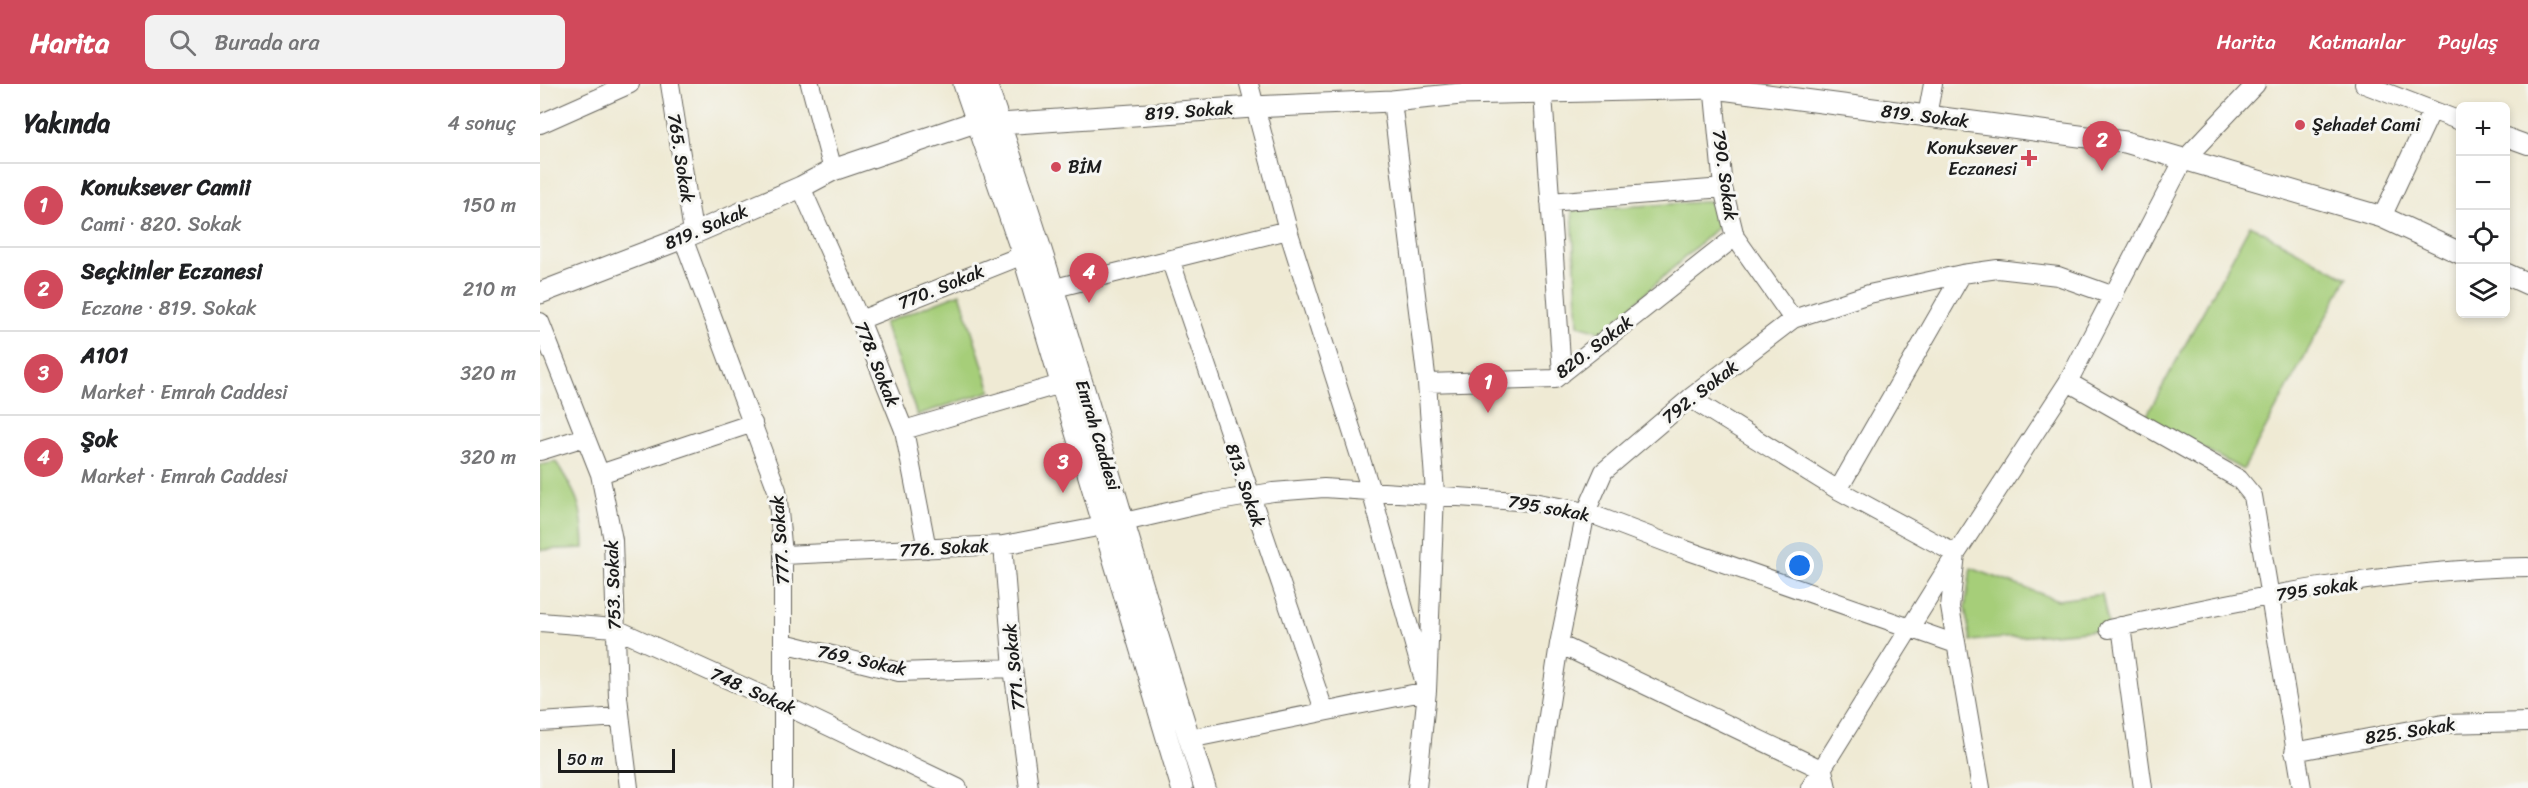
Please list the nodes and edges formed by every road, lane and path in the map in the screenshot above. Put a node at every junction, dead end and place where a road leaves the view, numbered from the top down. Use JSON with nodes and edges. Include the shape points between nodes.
{"nodes":[{"id":1,"x":630,"y":84,"type":"edge"},
{"id":2,"x":670,"y":84,"type":"edge"},
{"id":3,"x":810,"y":84,"type":"edge"},
{"id":4,"x":964,"y":84,"type":"edge"},
{"id":5,"x":986,"y":84,"type":"edge"},
{"id":6,"x":1249,"y":84,"type":"edge"},
{"id":7,"x":1933,"y":84,"type":"edge"},
{"id":8,"x":2251,"y":85,"type":"edge"},
{"id":9,"x":2369,"y":85,"type":"edge"},
{"id":10,"x":1713,"y":86,"type":"edge"},
{"id":11,"x":1461,"y":89,"type":"edge"},
{"id":12,"x":1543,"y":94,"type":"junction"},
{"id":13,"x":1392,"y":101,"type":"junction"},
{"id":14,"x":1253,"y":107,"type":"junction"},
{"id":15,"x":2432,"y":110,"type":"junction"},
{"id":16,"x":1927,"y":116,"type":"junction"},
{"id":17,"x":2456,"y":119,"type":"edge"},
{"id":18,"x":975,"y":122,"type":"junction"},
{"id":19,"x":540,"y":124,"type":"edge"},
{"id":20,"x":1000,"y":124,"type":"junction"},
{"id":21,"x":2510,"y":139,"type":"edge"},
{"id":22,"x":2528,"y":145,"type":"edge"},
{"id":23,"x":2183,"y":160,"type":"junction"},
{"id":24,"x":832,"y":170,"type":"junction"},
{"id":25,"x":801,"y":187,"type":"junction"},
{"id":26,"x":1724,"y":188,"type":"junction"},
{"id":27,"x":1550,"y":202,"type":"junction"},
{"id":28,"x":2382,"y":217,"type":"junction"},
{"id":29,"x":1288,"y":230,"type":"junction"},
{"id":30,"x":688,"y":235,"type":"junction"},
{"id":31,"x":1735,"y":237,"type":"junction"},
{"id":32,"x":2456,"y":251,"type":"edge"},
{"id":33,"x":1023,"y":255,"type":"junction"},
{"id":34,"x":1170,"y":259,"type":"junction"},
{"id":35,"x":1962,"y":273,"type":"junction"},
{"id":36,"x":2510,"y":276,"type":"edge"},
{"id":37,"x":2528,"y":284,"type":"edge"},
{"id":38,"x":1055,"y":288,"type":"junction"},
{"id":39,"x":540,"y":292,"type":"edge"},
{"id":40,"x":2114,"y":296,"type":"junction"},
{"id":41,"x":1793,"y":319,"type":"junction"},
{"id":42,"x":860,"y":320,"type":"junction"},
{"id":43,"x":540,"y":322,"type":"edge"},
{"id":44,"x":1562,"y":374,"type":"junction"},
{"id":45,"x":2068,"y":382,"type":"junction"},
{"id":46,"x":1427,"y":383,"type":"junction"},
{"id":47,"x":1061,"y":384,"type":"junction"},
{"id":48,"x":1690,"y":398,"type":"junction"},
{"id":49,"x":753,"y":423,"type":"junction"},
{"id":50,"x":904,"y":430,"type":"junction"},
{"id":51,"x":585,"y":437,"type":"junction"},
{"id":52,"x":540,"y":451,"type":"edge"},
{"id":53,"x":600,"y":474,"type":"junction"},
{"id":54,"x":1838,"y":490,"type":"junction"},
{"id":55,"x":1371,"y":491,"type":"junction"},
{"id":56,"x":1435,"y":494,"type":"junction"},
{"id":57,"x":1249,"y":496,"type":"junction"},
{"id":58,"x":1586,"y":512,"type":"junction"},
{"id":59,"x":1124,"y":522,"type":"junction"},
{"id":60,"x":1103,"y":526,"type":"junction"},
{"id":61,"x":1003,"y":545,"type":"junction"},
{"id":62,"x":927,"y":549,"type":"junction"},
{"id":63,"x":1956,"y":554,"type":"junction"},
{"id":64,"x":783,"y":555,"type":"junction"},
{"id":65,"x":2528,"y":567,"type":"edge"},
{"id":66,"x":2270,"y":595,"type":"junction"},
{"id":67,"x":540,"y":622,"type":"edge"},
{"id":68,"x":1910,"y":626,"type":"junction"},
{"id":69,"x":614,"y":628,"type":"junction"},
{"id":70,"x":784,"y":643,"type":"junction"},
{"id":71,"x":1559,"y":644,"type":"junction"},
{"id":72,"x":1956,"y":644,"type":"junction"},
{"id":73,"x":1012,"y":668,"type":"junction"},
{"id":74,"x":1427,"y":691,"type":"junction"},
{"id":75,"x":784,"y":705,"type":"junction"},
{"id":76,"x":1324,"y":710,"type":"junction"},
{"id":77,"x":620,"y":717,"type":"junction"},
{"id":78,"x":540,"y":722,"type":"edge"},
{"id":79,"x":2528,"y":722,"type":"edge"},
{"id":80,"x":1189,"y":739,"type":"junction"},
{"id":81,"x":2294,"y":752,"type":"junction"},
{"id":82,"x":1825,"y":779,"type":"edge"},
{"id":83,"x":629,"y":788,"type":"edge"},
{"id":84,"x":783,"y":788,"type":"edge"},
{"id":85,"x":958,"y":788,"type":"edge"},
{"id":86,"x":1029,"y":788,"type":"edge"},
{"id":87,"x":1182,"y":788,"type":"edge"},
{"id":88,"x":1205,"y":788,"type":"edge"},
{"id":89,"x":1417,"y":788,"type":"edge"},
{"id":90,"x":1537,"y":788,"type":"edge"},
{"id":91,"x":1810,"y":788,"type":"edge"},
{"id":92,"x":1981,"y":788,"type":"edge"},
{"id":93,"x":2143,"y":788,"type":"edge"},
{"id":94,"x":2302,"y":788,"type":"edge"}],
"edges":[{"from":1,"to":19,"type":"street"},
{"from":2,"to":30,"type":"street","name":"765. Sokak"},
{"from":3,"to":24,"type":"street"},
{"from":4,"to":18,"type":"street","name":"Emrah Caddesi"},
{"from":5,"to":20,"type":"street","name":"Emrah Caddesi"},
{"from":6,"to":14,"type":"street"},
{"from":7,"to":16,"type":"street"},
{"from":8,"to":23,"type":"street"},
{"from":9,"to":15,"type":"street"},
{"from":10,"to":12,"type":"street","name":"819. Sokak"},
{"from":10,"to":16,"type":"street","name":"819. Sokak"},
{"from":10,"to":26,"type":"street","name":"790. Sokak"},
{"from":11,"to":12,"type":"street","name":"819. Sokak"},
{"from":11,"to":13,"type":"street","name":"819. Sokak"},
{"from":12,"to":27,"type":"street"},
{"from":13,"to":14,"type":"street","name":"819. Sokak"},
{"from":13,"to":46,"type":"street"},
{"from":14,"to":20,"type":"street","name":"819. Sokak"},
{"from":14,"to":29,"type":"street"},
{"from":15,"to":17,"type":"street"},
{"from":15,"to":28,"type":"street"},
{"from":16,"to":23,"type":"street","name":"819. Sokak","via":[[2125,142]]},
{"from":18,"to":20,"type":"street","name":"819. Sokak"},
{"from":18,"to":24,"type":"street","name":"819. Sokak"},
{"from":18,"to":33,"type":"street","name":"Emrah Caddesi"},
{"from":20,"to":38,"type":"street","name":"Emrah Caddesi"},
{"from":21,"to":22,"type":"street"},
{"from":23,"to":28,"type":"street","name":"819. Sokak"},
{"from":23,"to":40,"type":"street"},
{"from":24,"to":25,"type":"street","name":"819. Sokak"},
{"from":25,"to":30,"type":"street","name":"819. Sokak"},
{"from":25,"to":42,"type":"street","name":"778. Sokak"},
{"from":26,"to":27,"type":"street"},
{"from":26,"to":31,"type":"street","name":"790. Sokak"},
{"from":27,"to":44,"type":"street"},
{"from":28,"to":32,"type":"street","name":"819. Sokak"},
{"from":29,"to":34,"type":"street"},
{"from":29,"to":55,"type":"street"},
{"from":30,"to":39,"type":"street","name":"819. Sokak"},
{"from":30,"to":49,"type":"street","name":"777. Sokak"},
{"from":31,"to":41,"type":"street","name":"790. Sokak"},
{"from":31,"to":44,"type":"street","name":"820. Sokak"},
{"from":33,"to":42,"type":"street","name":"770. Sokak"},
{"from":33,"to":47,"type":"street","name":"Emrah Caddesi"},
{"from":34,"to":38,"type":"street"},
{"from":34,"to":57,"type":"street","name":"813. Sokak"},
{"from":35,"to":40,"type":"street","name":"792. Sokak","via":[[1998,269],[2058,276]]},
{"from":35,"to":41,"type":"street","name":"792. Sokak","via":[[1869,294]]},
{"from":35,"to":54,"type":"street"},
{"from":36,"to":37,"type":"street"},
{"from":38,"to":59,"type":"street","name":"Emrah Caddesi"},
{"from":40,"to":45,"type":"street"},
{"from":41,"to":48,"type":"street","name":"792. Sokak"},
{"from":42,"to":50,"type":"street","name":"778. Sokak"},
{"from":43,"to":51,"type":"street","name":"753. Sokak"},
{"from":44,"to":46,"type":"street","name":"820. Sokak","via":[[1555,379]]},
{"from":45,"to":63,"type":"street"},
{"from":45,"to":66,"type":"street","via":[[2239,479],[2253,496]]},
{"from":46,"to":56,"type":"street"},
{"from":47,"to":50,"type":"street"},
{"from":47,"to":60,"type":"street","name":"Emrah Caddesi"},
{"from":48,"to":54,"type":"street"},
{"from":48,"to":58,"type":"street","name":"792. Sokak","via":[[1604,471]]},
{"from":49,"to":53,"type":"street"},
{"from":49,"to":64,"type":"street","name":"777. Sokak","via":[[777,490]]},
{"from":50,"to":62,"type":"street","name":"778. Sokak"},
{"from":51,"to":52,"type":"street"},
{"from":51,"to":53,"type":"street","name":"753. Sokak"},
{"from":53,"to":69,"type":"street","name":"753. Sokak","via":[[614,540]]},
{"from":54,"to":63,"type":"street"},
{"from":55,"to":56,"type":"street","name":"795 sokak"},
{"from":55,"to":57,"type":"street","name":"795 sokak","via":[[1324,488]]},
{"from":55,"to":74,"type":"street"},
{"from":56,"to":58,"type":"street","name":"795 sokak","via":[[1533,502]]},
{"from":56,"to":74,"type":"street"},
{"from":57,"to":59,"type":"street","name":"795 sokak"},
{"from":57,"to":76,"type":"street","name":"813. Sokak"},
{"from":58,"to":68,"type":"street","name":"795 sokak"},
{"from":58,"to":71,"type":"street","name":"792. Sokak"},
{"from":59,"to":80,"type":"street","name":"Emrah Caddesi"},
{"from":60,"to":61,"type":"street","name":"776. Sokak"},
{"from":60,"to":87,"type":"street","name":"Emrah Caddesi"},
{"from":61,"to":62,"type":"street","name":"776. Sokak"},
{"from":61,"to":73,"type":"street","name":"771. Sokak"},
{"from":62,"to":64,"type":"street","name":"776. Sokak"},
{"from":63,"to":68,"type":"street"},
{"from":63,"to":72,"type":"street","via":[[1950,607]]},
{"from":64,"to":70,"type":"street","name":"777. Sokak"},
{"from":65,"to":66,"type":"street","name":"795 sokak","via":[[2472,567]]},
{"from":66,"to":81,"type":"street"},
{"from":66,"to":93,"type":"street","name":"795 sokak","via":[[2115,627]]},
{"from":67,"to":69,"type":"street","name":"748. Sokak"},
{"from":68,"to":72,"type":"street","name":"795 sokak"},
{"from":68,"to":82,"type":"street"},
{"from":69,"to":75,"type":"street","name":"748. Sokak"},
{"from":69,"to":77,"type":"street","name":"753. Sokak"},
{"from":70,"to":73,"type":"street","name":"769. Sokak","via":[[899,672]]},
{"from":70,"to":75,"type":"street","name":"777. Sokak"},
{"from":71,"to":82,"type":"street"},
{"from":71,"to":90,"type":"street","name":"792. Sokak"},
{"from":72,"to":92,"type":"street"},
{"from":73,"to":86,"type":"street","name":"771. Sokak"},
{"from":74,"to":76,"type":"street"},
{"from":74,"to":89,"type":"street"},
{"from":75,"to":84,"type":"street","name":"777. Sokak"},
{"from":75,"to":85,"type":"street","name":"748. Sokak"},
{"from":76,"to":80,"type":"street"},
{"from":77,"to":78,"type":"street"},
{"from":77,"to":83,"type":"street","name":"753. Sokak"},
{"from":79,"to":81,"type":"street","name":"825. Sokak","via":[[2443,724]]},
{"from":80,"to":88,"type":"street","name":"Emrah Caddesi"},
{"from":81,"to":94,"type":"street"},
{"from":82,"to":91,"type":"street"}]}
